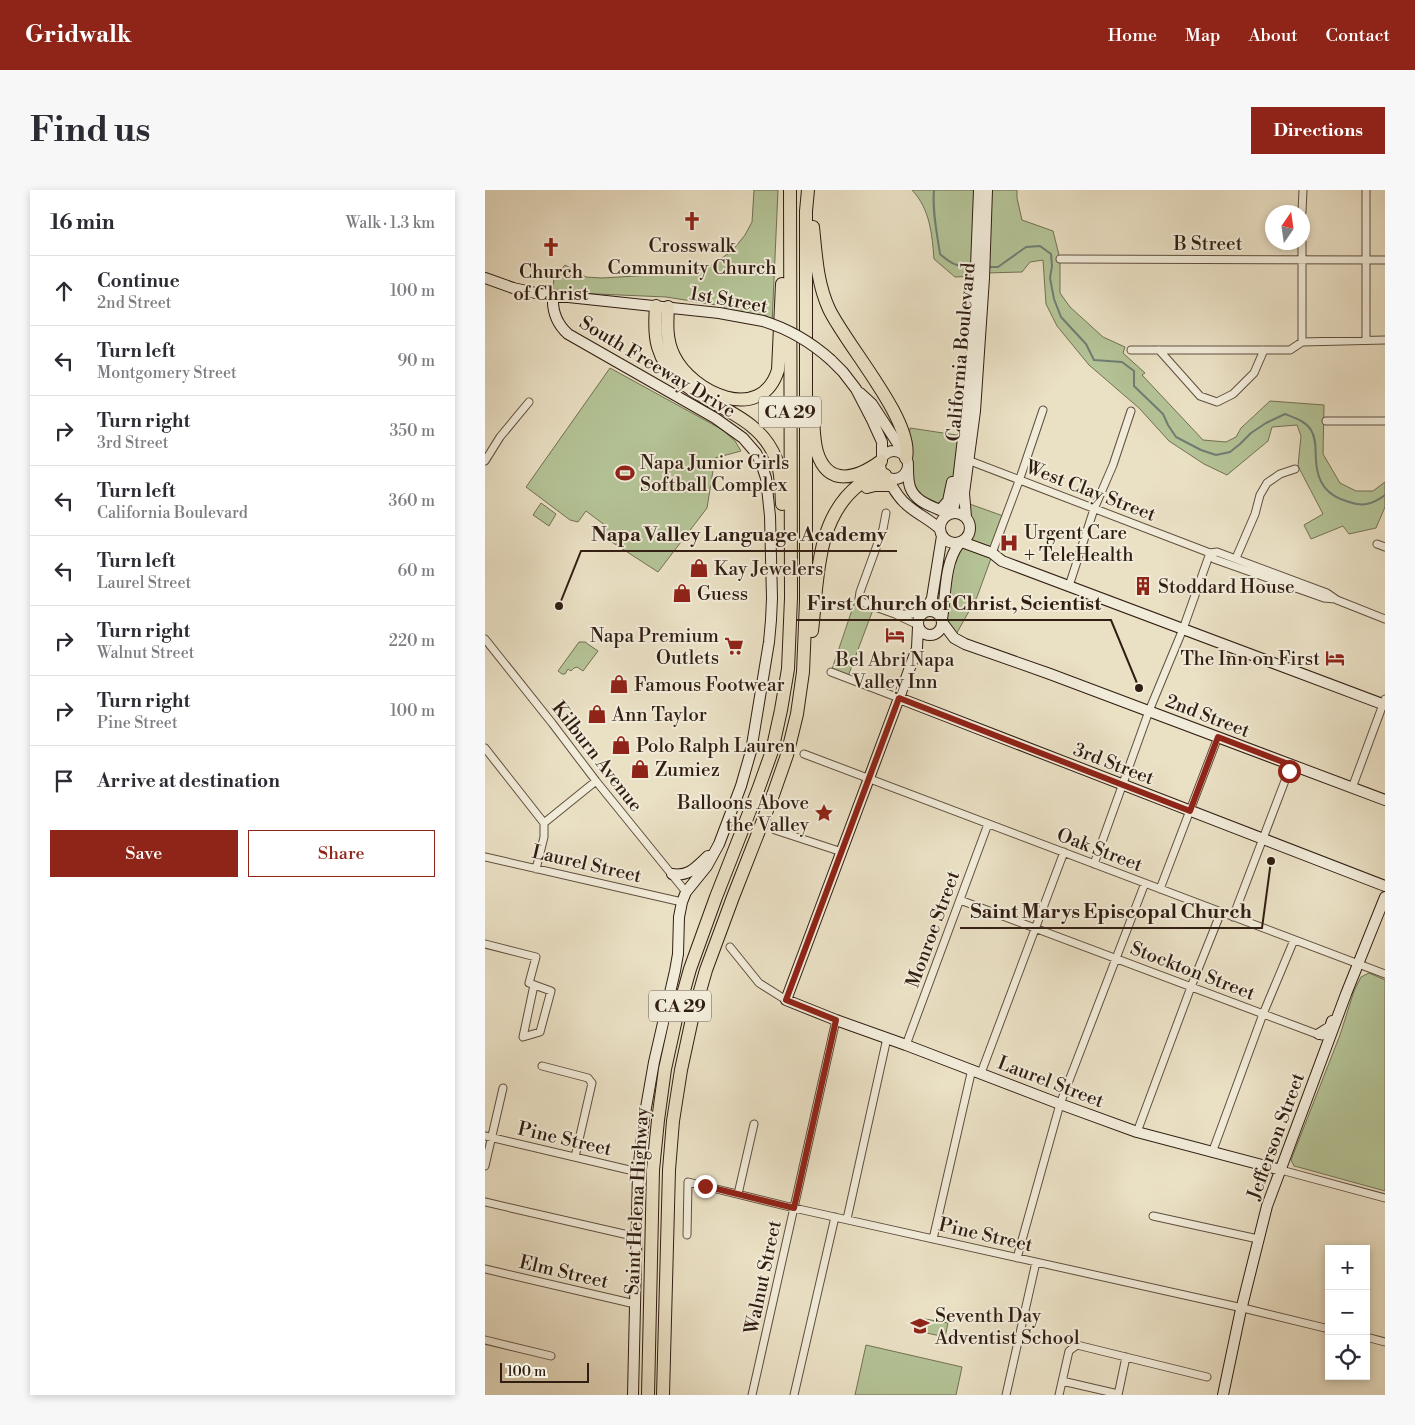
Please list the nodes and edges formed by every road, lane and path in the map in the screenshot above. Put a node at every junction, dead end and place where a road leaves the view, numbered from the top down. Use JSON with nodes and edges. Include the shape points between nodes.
{"nodes":[{"id":1,"x":979,"y":190,"type":"edge"},
{"id":2,"x":987,"y":190,"type":"edge"},
{"id":3,"x":1303,"y":190,"type":"edge"},
{"id":4,"x":1366,"y":190,"type":"edge"},
{"id":5,"x":789,"y":191,"type":"edge"},
{"id":6,"x":808,"y":192,"type":"edge"},
{"id":7,"x":1303,"y":205,"type":"edge"},
{"id":8,"x":981,"y":250,"type":"junction"},
{"id":9,"x":1302,"y":250,"type":"edge"},
{"id":10,"x":1060,"y":259,"type":"dead end"},
{"id":11,"x":1302,"y":260,"type":"junction"},
{"id":12,"x":1366,"y":260,"type":"junction"},
{"id":13,"x":1385,"y":260,"type":"edge"},
{"id":14,"x":980,"y":277,"type":"junction"},
{"id":15,"x":485,"y":278,"type":"edge"},
{"id":16,"x":806,"y":290,"type":"junction"},
{"id":17,"x":553,"y":296,"type":"junction"},
{"id":18,"x":662,"y":306,"type":"junction"},
{"id":19,"x":1366,"y":340,"type":"junction"},
{"id":20,"x":1385,"y":340,"type":"edge"},
{"id":21,"x":1302,"y":342,"type":"junction"},
{"id":22,"x":1131,"y":350,"type":"dead end"},
{"id":23,"x":1159,"y":350,"type":"junction"},
{"id":24,"x":1264,"y":350,"type":"junction"},
{"id":25,"x":856,"y":389,"type":"junction"},
{"id":26,"x":529,"y":402,"type":"dead end"},
{"id":27,"x":967,"y":404,"type":"junction"},
{"id":28,"x":1043,"y":410,"type":"dead end"},
{"id":29,"x":1131,"y":411,"type":"dead end"},
{"id":30,"x":1326,"y":421,"type":"dead end"},
{"id":31,"x":1385,"y":421,"type":"edge"},
{"id":32,"x":972,"y":430,"type":"junction"},
{"id":33,"x":881,"y":460,"type":"junction"},
{"id":34,"x":906,"y":460,"type":"junction"},
{"id":35,"x":485,"y":461,"type":"edge"},
{"id":36,"x":962,"y":461,"type":"junction"},
{"id":37,"x":1295,"y":469,"type":"dead end"},
{"id":38,"x":887,"y":479,"type":"junction"},
{"id":39,"x":1019,"y":480,"type":"junction"},
{"id":40,"x":1094,"y":509,"type":"junction"},
{"id":41,"x":947,"y":512,"type":"junction"},
{"id":42,"x":886,"y":513,"type":"dead end"},
{"id":43,"x":966,"y":517,"type":"junction"},
{"id":44,"x":941,"y":533,"type":"junction"},
{"id":45,"x":960,"y":543,"type":"junction"},
{"id":46,"x":1377,"y":544,"type":"dead end"},
{"id":47,"x":1385,"y":547,"type":"edge"},
{"id":48,"x":992,"y":552,"type":"junction"},
{"id":49,"x":1210,"y":553,"type":"junction"},
{"id":50,"x":1236,"y":558,"type":"junction"},
{"id":51,"x":1069,"y":586,"type":"junction"},
{"id":52,"x":1337,"y":600,"type":"junction"},
{"id":53,"x":924,"y":612,"type":"junction"},
{"id":54,"x":895,"y":614,"type":"junction"},
{"id":55,"x":1385,"y":619,"type":"edge"},
{"id":56,"x":942,"y":620,"type":"junction"},
{"id":57,"x":918,"y":626,"type":"junction"},
{"id":58,"x":1183,"y":629,"type":"junction"},
{"id":59,"x":790,"y":633,"type":"junction"},
{"id":60,"x":930,"y":636,"type":"junction"},
{"id":61,"x":485,"y":639,"type":"edge"},
{"id":62,"x":917,"y":648,"type":"junction"},
{"id":63,"x":831,"y":672,"type":"dead end"},
{"id":64,"x":899,"y":698,"type":"junction"},
{"id":65,"x":1384,"y":703,"type":"edge"},
{"id":66,"x":1149,"y":711,"type":"junction"},
{"id":67,"x":1218,"y":737,"type":"junction"},
{"id":68,"x":485,"y":748,"type":"edge"},
{"id":69,"x":804,"y":754,"type":"dead end"},
{"id":70,"x":787,"y":755,"type":"junction"},
{"id":71,"x":1291,"y":765,"type":"junction"},
{"id":72,"x":869,"y":779,"type":"junction"},
{"id":73,"x":597,"y":781,"type":"junction"},
{"id":74,"x":1123,"y":785,"type":"junction"},
{"id":75,"x":1352,"y":788,"type":"junction"},
{"id":76,"x":1385,"y":800,"type":"edge"},
{"id":77,"x":1190,"y":811,"type":"junction"},
{"id":78,"x":544,"y":824,"type":"junction"},
{"id":79,"x":988,"y":824,"type":"junction"},
{"id":80,"x":775,"y":830,"type":"dead end"},
{"id":81,"x":1263,"y":838,"type":"junction"},
{"id":82,"x":719,"y":844,"type":"junction"},
{"id":83,"x":842,"y":852,"type":"junction"},
{"id":84,"x":1064,"y":852,"type":"junction"},
{"id":85,"x":485,"y":857,"type":"edge"},
{"id":86,"x":1094,"y":864,"type":"junction"},
{"id":87,"x":536,"y":869,"type":"junction"},
{"id":88,"x":672,"y":874,"type":"junction"},
{"id":89,"x":1145,"y":884,"type":"junction"},
{"id":90,"x":1385,"y":886,"type":"edge"},
{"id":91,"x":1160,"y":889,"type":"junction"},
{"id":92,"x":687,"y":892,"type":"junction"},
{"id":93,"x":1385,"y":897,"type":"edge"},
{"id":94,"x":960,"y":900,"type":"junction"},
{"id":95,"x":682,"y":902,"type":"junction"},
{"id":96,"x":1221,"y":912,"type":"junction"},
{"id":97,"x":1233,"y":917,"type":"junction"},
{"id":98,"x":1034,"y":928,"type":"junction"},
{"id":99,"x":1294,"y":940,"type":"junction"},
{"id":100,"x":485,"y":944,"type":"edge"},
{"id":101,"x":730,"y":947,"type":"dead end"},
{"id":102,"x":1117,"y":959,"type":"junction"},
{"id":103,"x":1359,"y":965,"type":"junction"},
{"id":104,"x":1385,"y":974,"type":"edge"},
{"id":105,"x":534,"y":985,"type":"junction"},
{"id":106,"x":1191,"y":987,"type":"junction"},
{"id":107,"x":786,"y":1000,"type":"junction"},
{"id":108,"x":1342,"y":1006,"type":"junction"},
{"id":109,"x":1263,"y":1014,"type":"junction"},
{"id":110,"x":836,"y":1020,"type":"junction"},
{"id":111,"x":1319,"y":1034,"type":"junction"},
{"id":112,"x":887,"y":1038,"type":"junction"},
{"id":113,"x":1330,"y":1038,"type":"junction"},
{"id":114,"x":906,"y":1045,"type":"junction"},
{"id":115,"x":542,"y":1066,"type":"dead end"},
{"id":116,"x":976,"y":1071,"type":"junction"},
{"id":117,"x":503,"y":1088,"type":"dead end"},
{"id":118,"x":1060,"y":1104,"type":"junction"},
{"id":119,"x":754,"y":1124,"type":"dead end"},
{"id":120,"x":1137,"y":1132,"type":"junction"},
{"id":121,"x":488,"y":1137,"type":"edge"},
{"id":122,"x":1212,"y":1152,"type":"junction"},
{"id":123,"x":575,"y":1157,"type":"junction"},
{"id":124,"x":485,"y":1166,"type":"edge"},
{"id":125,"x":1281,"y":1170,"type":"junction"},
{"id":126,"x":638,"y":1172,"type":"junction"},
{"id":127,"x":738,"y":1194,"type":"junction"},
{"id":128,"x":1385,"y":1198,"type":"edge"},
{"id":129,"x":485,"y":1202,"type":"edge"},
{"id":130,"x":794,"y":1208,"type":"junction"},
{"id":131,"x":835,"y":1216,"type":"junction"},
{"id":132,"x":1153,"y":1216,"type":"dead end"},
{"id":133,"x":847,"y":1219,"type":"junction"},
{"id":134,"x":687,"y":1235,"type":"dead end"},
{"id":135,"x":637,"y":1238,"type":"junction"},
{"id":136,"x":933,"y":1239,"type":"junction"},
{"id":137,"x":1258,"y":1239,"type":"junction"},
{"id":138,"x":1017,"y":1258,"type":"junction"},
{"id":139,"x":1036,"y":1262,"type":"junction"},
{"id":140,"x":485,"y":1270,"type":"edge"},
{"id":141,"x":635,"y":1304,"type":"junction"},
{"id":142,"x":1242,"y":1308,"type":"junction"},
{"id":143,"x":1325,"y":1328,"type":"edge"},
{"id":144,"x":1370,"y":1339,"type":"edge"},
{"id":145,"x":485,"y":1340,"type":"edge"},
{"id":146,"x":1385,"y":1342,"type":"edge"},
{"id":147,"x":551,"y":1356,"type":"dead end"},
{"id":148,"x":1127,"y":1357,"type":"junction"},
{"id":149,"x":1207,"y":1377,"type":"dead end"},
{"id":150,"x":1062,"y":1381,"type":"junction"},
{"id":151,"x":1118,"y":1394,"type":"edge"},
{"id":152,"x":633,"y":1395,"type":"edge"},
{"id":153,"x":647,"y":1395,"type":"edge"},
{"id":154,"x":663,"y":1395,"type":"edge"},
{"id":155,"x":754,"y":1395,"type":"edge"},
{"id":156,"x":795,"y":1395,"type":"edge"},
{"id":157,"x":1006,"y":1395,"type":"edge"},
{"id":158,"x":1059,"y":1395,"type":"edge"},
{"id":159,"x":1223,"y":1395,"type":"edge"}],
"edges":[{"from":1,"to":8,"type":"street","name":"California Boulevard"},
{"from":2,"to":8,"type":"street","name":"California Boulevard"},
{"from":3,"to":7,"type":"street"},
{"from":4,"to":12,"type":"street"},
{"from":5,"to":18,"type":"highway","via":[[779,365],[768,388],[752,398],[730,399],[690,376],[670,346]]},
{"from":5,"to":59,"type":"highway","name":"Saint Helena Highway","number":"CA 29"},
{"from":6,"to":16,"type":"highway","name":"Saint Helena Highway","number":"CA 29"},
{"from":6,"to":34,"type":"highway","via":[[823,295],[834,320],[897,420],[907,448]]},
{"from":8,"to":14,"type":"street","name":"California Boulevard"},
{"from":9,"to":11,"type":"street"},
{"from":10,"to":11,"type":"street","name":"B Street"},
{"from":11,"to":12,"type":"street","name":"B Street"},
{"from":11,"to":21,"type":"street"},
{"from":12,"to":13,"type":"street","name":"B Street"},
{"from":12,"to":19,"type":"street"},
{"from":14,"to":27,"type":"street","name":"California Boulevard"},
{"from":14,"to":32,"type":"street","name":"California Boulevard"},
{"from":15,"to":17,"type":"street","name":"1st Street","via":[[513,288]]},
{"from":16,"to":33,"type":"highway","via":[[815,441],[820,460],[831,472],[848,477],[864,473]]},
{"from":16,"to":70,"type":"highway","name":"Saint Helena Highway","number":"CA 29","via":[[805,633],[797,714]]},
{"from":17,"to":18,"type":"street","name":"1st Street"},
{"from":17,"to":82,"type":"street","name":"South Freeway Drive","via":[[560,326],[568,334],[731,428],[754,450],[766,478],[772,598],[769,642],[748,764]]},
{"from":18,"to":25,"type":"street","name":"1st Street","bridge":true,"via":[[730,314],[782,328],[796,334],[831,360]]},
{"from":18,"to":59,"type":"highway","via":[[655,323],[657,346],[669,370],[690,388],[755,427],[776,459],[780,475]]},
{"from":19,"to":20,"type":"street"},
{"from":19,"to":21,"type":"street"},
{"from":21,"to":24,"type":"street","via":[[1290,350]]},
{"from":22,"to":23,"type":"street"},
{"from":23,"to":24,"type":"street"},
{"from":23,"to":24,"type":"street","via":[[1201,396],[1217,402],[1233,394],[1254,373]]},
{"from":25,"to":33,"type":"street","name":"1st Street","via":[[882,442]]},
{"from":25,"to":34,"type":"street","name":"1st Street","via":[[872,404]]},
{"from":26,"to":35,"type":"street"},
{"from":27,"to":32,"type":"street","via":[[972,404],[969,426]]},
{"from":27,"to":36,"type":"street","name":"California Boulevard"},
{"from":28,"to":39,"type":"street"},
{"from":29,"to":40,"type":"street"},
{"from":30,"to":31,"type":"street"},
{"from":32,"to":36,"type":"street","name":"California Boulevard"},
{"from":33,"to":34,"type":"street","via":[[892,452],[900,453]]},
{"from":33,"to":38,"type":"street","name":"1st Street","via":[[881,469]]},
{"from":34,"to":38,"type":"street","via":[[907,471],[900,477]]},
{"from":34,"to":41,"type":"street","name":"1st Street","via":[[913,493],[934,508]]},
{"from":36,"to":39,"type":"street","name":"West Clay Street"},
{"from":36,"to":41,"type":"street","via":[[953,478]]},
{"from":36,"to":43,"type":"street","name":"California Boulevard"},
{"from":37,"to":50,"type":"street","via":[[1267,483],[1259,495],[1255,514]]},
{"from":38,"to":44,"type":"street","name":"1st Street","via":[[900,498],[930,520]]},
{"from":38,"to":70,"type":"highway","via":[[853,491],[835,515],[822,545],[803,702]]},
{"from":39,"to":40,"type":"street","name":"West Clay Street"},
{"from":39,"to":48,"type":"street"},
{"from":40,"to":49,"type":"street","name":"West Clay Street"},
{"from":40,"to":51,"type":"street"},
{"from":41,"to":43,"type":"street"},
{"from":41,"to":44,"type":"street","via":[[941,522]]},
{"from":42,"to":54,"type":"street","via":[[859,595],[861,602]]},
{"from":43,"to":45,"type":"street","via":[[969,535]]},
{"from":44,"to":45,"type":"street","via":[[949,542]]},
{"from":44,"to":53,"type":"street","via":[[932,598]]},
{"from":45,"to":48,"type":"street"},
{"from":45,"to":56,"type":"street","via":[[949,562]]},
{"from":46,"to":47,"type":"street"},
{"from":48,"to":51,"type":"street","via":[[1002,560]]},
{"from":49,"to":50,"type":"street","name":"West Clay Street"},
{"from":49,"to":52,"type":"street","name":"West Clay Street","via":[[1214,559]]},
{"from":49,"to":58,"type":"street"},
{"from":50,"to":52,"type":"street","name":"West Clay Street","via":[[1327,593]]},
{"from":51,"to":58,"type":"street"},
{"from":52,"to":55,"type":"street"},
{"from":53,"to":54,"type":"street"},
{"from":53,"to":56,"type":"street","via":[[935,611]]},
{"from":53,"to":57,"type":"street"},
{"from":54,"to":57,"type":"street"},
{"from":56,"to":60,"type":"street","via":[[938,633]]},
{"from":56,"to":66,"type":"street","name":"2nd Street","via":[[954,638],[965,644]]},
{"from":57,"to":60,"type":"street"},
{"from":57,"to":62,"type":"street"},
{"from":58,"to":65,"type":"street"},
{"from":58,"to":66,"type":"street"},
{"from":59,"to":153,"type":"highway","name":"Saint Helena Highway","number":"CA 29","via":[[789,669],[772,751],[690,969],[665,1069],[653,1170]]},
{"from":60,"to":62,"type":"street"},
{"from":61,"to":73,"type":"street","name":"Kilburn Avenue"},
{"from":62,"to":64,"type":"street"},
{"from":63,"to":64,"type":"street","name":"3rd Street"},
{"from":64,"to":72,"type":"street"},
{"from":64,"to":74,"type":"street","name":"3rd Street"},
{"from":65,"to":75,"type":"street"},
{"from":66,"to":67,"type":"street","name":"2nd Street"},
{"from":66,"to":74,"type":"street"},
{"from":67,"to":71,"type":"street","name":"2nd Street"},
{"from":67,"to":77,"type":"street"},
{"from":68,"to":78,"type":"street"},
{"from":69,"to":72,"type":"street","name":"Oak Street"},
{"from":70,"to":154,"type":"highway","name":"Saint Helena Highway","number":"CA 29","via":[[706,970],[681,1070],[669,1170]]},
{"from":71,"to":75,"type":"street","name":"2nd Street"},
{"from":71,"to":81,"type":"street"},
{"from":72,"to":79,"type":"street","name":"Oak Street"},
{"from":72,"to":83,"type":"street"},
{"from":73,"to":78,"type":"street"},
{"from":73,"to":88,"type":"street","name":"Kilburn Avenue"},
{"from":74,"to":77,"type":"street","name":"3rd Street"},
{"from":74,"to":86,"type":"street"},
{"from":75,"to":76,"type":"street","name":"2nd Street"},
{"from":77,"to":81,"type":"street","name":"3rd Street"},
{"from":77,"to":91,"type":"street"},
{"from":78,"to":87,"type":"street"},
{"from":79,"to":84,"type":"street","name":"Oak Street"},
{"from":79,"to":94,"type":"street","name":"Monroe Street"},
{"from":80,"to":83,"type":"street"},
{"from":81,"to":90,"type":"street","name":"3rd Street"},
{"from":81,"to":97,"type":"street"},
{"from":82,"to":88,"type":"street","via":[[688,873]]},
{"from":82,"to":92,"type":"street","name":"South Freeway Drive"},
{"from":83,"to":107,"type":"street"},
{"from":84,"to":86,"type":"street","name":"Oak Street"},
{"from":84,"to":98,"type":"street"},
{"from":85,"to":87,"type":"street","name":"Laurel Street"},
{"from":86,"to":89,"type":"street","name":"Oak Street"},
{"from":87,"to":95,"type":"street","name":"Laurel Street"},
{"from":88,"to":92,"type":"street","name":"Kilburn Avenue"},
{"from":89,"to":91,"type":"street","name":"Oak Street"},
{"from":89,"to":102,"type":"street"},
{"from":91,"to":96,"type":"street","name":"Oak Street"},
{"from":92,"to":95,"type":"street","name":"South Freeway Drive"},
{"from":93,"to":103,"type":"street","name":"Jefferson Street"},
{"from":94,"to":98,"type":"street","name":"Stockton Street"},
{"from":94,"to":114,"type":"street","name":"Monroe Street"},
{"from":95,"to":126,"type":"street","name":"South Freeway Drive","via":[[675,971],[654,1062]]},
{"from":96,"to":97,"type":"street","name":"Oak Street"},
{"from":96,"to":106,"type":"street"},
{"from":97,"to":99,"type":"street","name":"Oak Street"},
{"from":98,"to":102,"type":"street","name":"Stockton Street"},
{"from":98,"to":116,"type":"street"},
{"from":99,"to":103,"type":"street","name":"Oak Street"},
{"from":99,"to":109,"type":"street"},
{"from":100,"to":105,"type":"street","via":[[536,957],[529,983]]},
{"from":101,"to":107,"type":"street","name":"Laurel Street","via":[[759,982]]},
{"from":102,"to":106,"type":"street","name":"Stockton Street"},
{"from":102,"to":118,"type":"street"},
{"from":103,"to":104,"type":"street","name":"Oak Street"},
{"from":103,"to":108,"type":"street","name":"Jefferson Street"},
{"from":105,"to":105,"type":"street","via":[[551,991],[540,1032],[523,1037]]},
{"from":106,"to":109,"type":"street","name":"Stockton Street"},
{"from":106,"to":120,"type":"street"},
{"from":107,"to":110,"type":"street","name":"Laurel Street"},
{"from":108,"to":111,"type":"street","via":[[1337,1009],[1330,1027]]},
{"from":108,"to":113,"type":"street","name":"Jefferson Street"},
{"from":109,"to":111,"type":"street","name":"Stockton Street"},
{"from":109,"to":122,"type":"street"},
{"from":110,"to":112,"type":"street","name":"Laurel Street"},
{"from":110,"to":130,"type":"street","name":"Walnut Street"},
{"from":111,"to":113,"type":"street","name":"Stockton Street"},
{"from":112,"to":114,"type":"street","name":"Laurel Street"},
{"from":112,"to":133,"type":"street"},
{"from":113,"to":125,"type":"street","name":"Jefferson Street"},
{"from":114,"to":116,"type":"street","name":"Laurel Street"},
{"from":115,"to":123,"type":"street","via":[[588,1078],[591,1083]]},
{"from":116,"to":118,"type":"street","name":"Laurel Street"},
{"from":116,"to":136,"type":"street"},
{"from":117,"to":121,"type":"street"},
{"from":118,"to":120,"type":"street","name":"Laurel Street"},
{"from":118,"to":138,"type":"street"},
{"from":119,"to":127,"type":"street"},
{"from":120,"to":122,"type":"street","name":"Laurel Street"},
{"from":121,"to":123,"type":"street","name":"Pine Street"},
{"from":121,"to":124,"type":"street"},
{"from":122,"to":125,"type":"street","name":"Laurel Street"},
{"from":123,"to":126,"type":"street","name":"Pine Street"},
{"from":125,"to":128,"type":"street","name":"Laurel Street"},
{"from":125,"to":137,"type":"street","name":"Jefferson Street"},
{"from":126,"to":135,"type":"street","name":"South Freeway Drive"},
{"from":127,"to":130,"type":"street","name":"Pine Street"},
{"from":127,"to":134,"type":"street","name":"Pine Street","via":[[688,1182]]},
{"from":129,"to":135,"type":"street"},
{"from":130,"to":131,"type":"street","name":"Pine Street"},
{"from":130,"to":155,"type":"street","name":"Walnut Street"},
{"from":131,"to":133,"type":"street","name":"Pine Street"},
{"from":131,"to":156,"type":"street"},
{"from":132,"to":137,"type":"street"},
{"from":133,"to":136,"type":"street","name":"Pine Street"},
{"from":135,"to":141,"type":"street","name":"South Freeway Drive"},
{"from":136,"to":138,"type":"street","name":"Pine Street"},
{"from":137,"to":142,"type":"street","name":"Jefferson Street"},
{"from":138,"to":139,"type":"street","name":"Pine Street"},
{"from":139,"to":142,"type":"street","name":"Pine Street"},
{"from":139,"to":157,"type":"street"},
{"from":140,"to":141,"type":"street","name":"Elm Street"},
{"from":141,"to":152,"type":"street","name":"South Freeway Drive"},
{"from":142,"to":143,"type":"street","name":"Pine Street"},
{"from":142,"to":159,"type":"street","name":"Jefferson Street"},
{"from":144,"to":146,"type":"street"},
{"from":145,"to":147,"type":"street"},
{"from":148,"to":149,"type":"street"},
{"from":148,"to":150,"type":"street","via":[[1077,1345],[1069,1351]]},
{"from":148,"to":151,"type":"street"},
{"from":150,"to":151,"type":"street"},
{"from":150,"to":158,"type":"street"}]}
